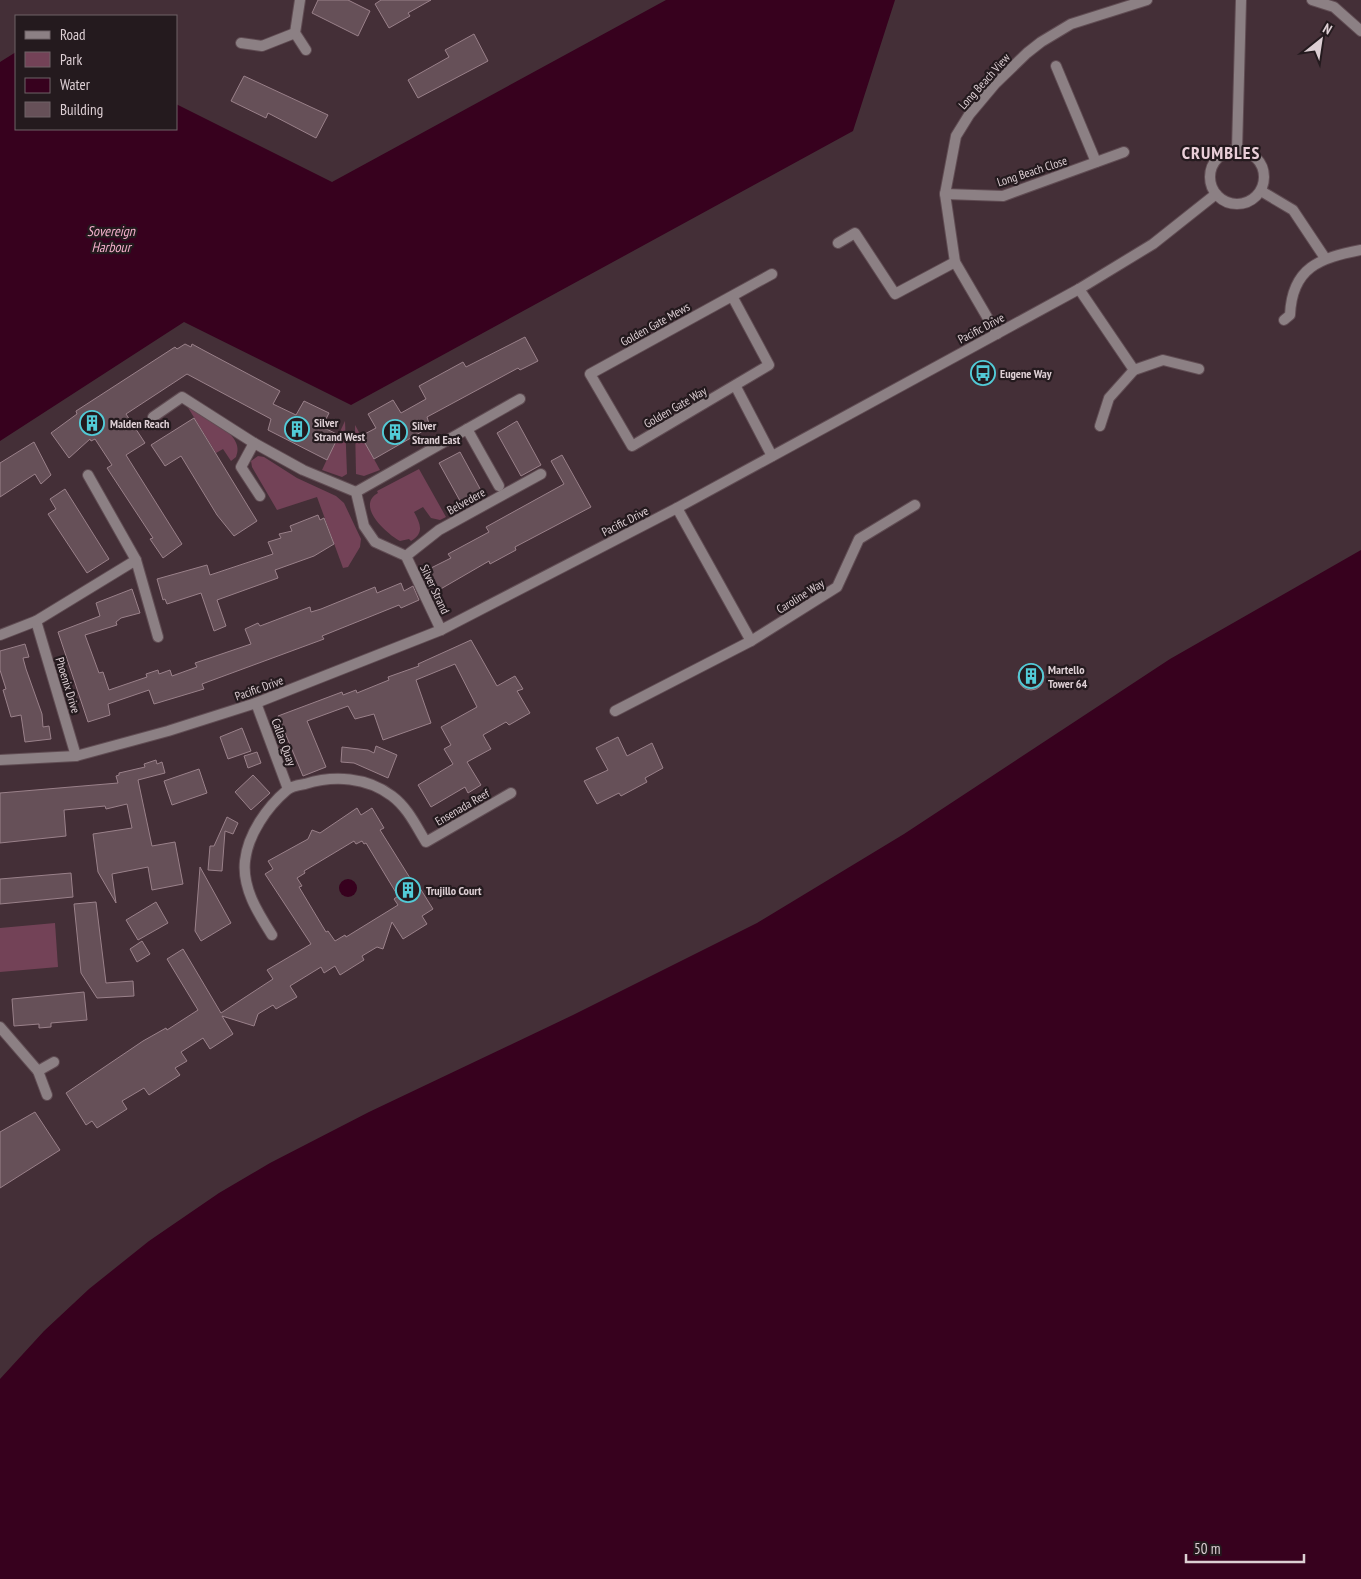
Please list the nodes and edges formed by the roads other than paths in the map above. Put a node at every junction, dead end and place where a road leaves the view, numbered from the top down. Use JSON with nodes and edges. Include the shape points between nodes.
{"nodes":[{"id":1,"x":300,"y":0,"type":"edge"},
{"id":2,"x":1147,"y":0,"type":"edge"},
{"id":3,"x":1241,"y":0,"type":"edge"},
{"id":4,"x":1312,"y":0,"type":"edge"},
{"id":5,"x":1361,"y":31,"type":"edge"},
{"id":6,"x":295,"y":33,"type":"junction"},
{"id":7,"x":241,"y":43,"type":"dead end"},
{"id":8,"x":306,"y":50,"type":"dead end"},
{"id":9,"x":1056,"y":66,"type":"dead end"},
{"id":10,"x":1237,"y":150,"type":"junction"},
{"id":11,"x":1124,"y":152,"type":"dead end"},
{"id":12,"x":1096,"y":162,"type":"junction"},
{"id":13,"x":1261,"y":190,"type":"junction"},
{"id":14,"x":945,"y":194,"type":"junction"},
{"id":15,"x":1216,"y":194,"type":"junction"},
{"id":16,"x":838,"y":243,"type":"dead end"},
{"id":17,"x":1361,"y":250,"type":"edge"},
{"id":18,"x":1325,"y":258,"type":"junction"},
{"id":19,"x":955,"y":262,"type":"junction"},
{"id":20,"x":772,"y":274,"type":"dead end"},
{"id":21,"x":1079,"y":289,"type":"junction"},
{"id":22,"x":732,"y":296,"type":"junction"},
{"id":23,"x":1284,"y":320,"type":"dead end"},
{"id":24,"x":997,"y":334,"type":"junction"},
{"id":25,"x":1199,"y":369,"type":"dead end"},
{"id":26,"x":1134,"y":370,"type":"junction"},
{"id":27,"x":590,"y":374,"type":"joint"},
{"id":28,"x":736,"y":386,"type":"junction"},
{"id":29,"x":520,"y":399,"type":"dead end"},
{"id":30,"x":153,"y":417,"type":"dead end"},
{"id":31,"x":1100,"y":426,"type":"dead end"},
{"id":32,"x":468,"y":429,"type":"junction"},
{"id":33,"x":254,"y":443,"type":"junction"},
{"id":34,"x":772,"y":456,"type":"junction"},
{"id":35,"x":541,"y":474,"type":"dead end"},
{"id":36,"x":88,"y":475,"type":"dead end"},
{"id":37,"x":499,"y":486,"type":"dead end"},
{"id":38,"x":356,"y":492,"type":"junction"},
{"id":39,"x":260,"y":496,"type":"dead end"},
{"id":40,"x":915,"y":505,"type":"dead end"},
{"id":41,"x":677,"y":508,"type":"junction"},
{"id":42,"x":406,"y":556,"type":"junction"},
{"id":43,"x":136,"y":560,"type":"junction"},
{"id":44,"x":36,"y":621,"type":"junction"},
{"id":45,"x":441,"y":630,"type":"junction"},
{"id":46,"x":0,"y":635,"type":"edge"},
{"id":47,"x":158,"y":637,"type":"dead end"},
{"id":48,"x":751,"y":641,"type":"junction"},
{"id":49,"x":256,"y":703,"type":"junction"},
{"id":50,"x":614,"y":711,"type":"dead end"},
{"id":51,"x":76,"y":756,"type":"junction"},
{"id":52,"x":0,"y":760,"type":"edge"},
{"id":53,"x":288,"y":789,"type":"junction"},
{"id":54,"x":511,"y":793,"type":"dead end"},
{"id":55,"x":272,"y":935,"type":"dead end"},
{"id":56,"x":0,"y":1027,"type":"edge"},
{"id":57,"x":54,"y":1062,"type":"dead end"},
{"id":58,"x":38,"y":1072,"type":"junction"},
{"id":59,"x":47,"y":1095,"type":"dead end"}],
"edges":[{"from":1,"to":6,"type":"street"},
{"from":2,"to":14,"type":"street","name":"Long Beach View","via":[[1071,24],[1041,42],[1017,62],[969,115],[956,136]]},
{"from":3,"to":10,"type":"street"},
{"from":4,"to":5,"type":"street","via":[[1334,7]]},
{"from":6,"to":7,"type":"street","via":[[262,46]]},
{"from":6,"to":8,"type":"street"},
{"from":9,"to":12,"type":"street"},
{"from":10,"to":13,"type":"street","via":[[1254,156],[1261,163],[1264,182]]},
{"from":10,"to":15,"type":"street","via":[[1222,154],[1212,165],[1211,185]]},
{"from":11,"to":12,"type":"street","name":"Long Beach Close"},
{"from":12,"to":14,"type":"street","name":"Long Beach Close","via":[[1003,196]]},
{"from":13,"to":15,"type":"street","via":[[1250,201],[1235,204]]},
{"from":13,"to":18,"type":"street","via":[[1293,210]]},
{"from":14,"to":19,"type":"street","name":"Long Beach View"},
{"from":15,"to":21,"type":"street","name":"Pacific Drive","via":[[1153,244]]},
{"from":16,"to":19,"type":"street","via":[[855,233],[894,294]]},
{"from":17,"to":18,"type":"street"},
{"from":18,"to":23,"type":"street","via":[[1301,274],[1291,298],[1290,314]]},
{"from":19,"to":24,"type":"street","name":"Long Beach View"},
{"from":20,"to":22,"type":"street","name":"Golden Gate Mews"},
{"from":21,"to":24,"type":"street","name":"Pacific Drive"},
{"from":21,"to":26,"type":"street"},
{"from":22,"to":27,"type":"street","name":"Golden Gate Mews"},
{"from":22,"to":28,"type":"street","via":[[768,365]]},
{"from":24,"to":34,"type":"street","name":"Pacific Drive"},
{"from":25,"to":26,"type":"street","via":[[1163,360]]},
{"from":26,"to":31,"type":"street","via":[[1109,398]]},
{"from":27,"to":28,"type":"street","name":"Golden Gate Way","via":[[632,446]]},
{"from":28,"to":34,"type":"street"},
{"from":29,"to":32,"type":"street"},
{"from":30,"to":33,"type":"street","via":[[182,397]]},
{"from":32,"to":37,"type":"street"},
{"from":32,"to":38,"type":"street"},
{"from":33,"to":38,"type":"street","via":[[303,470]]},
{"from":33,"to":39,"type":"street","via":[[241,467]]},
{"from":34,"to":41,"type":"street","name":"Pacific Drive"},
{"from":35,"to":42,"type":"street","name":"Belvedere","via":[[439,530]]},
{"from":36,"to":43,"type":"street"},
{"from":38,"to":42,"type":"street","name":"Silver Strand","via":[[364,526],[375,542]]},
{"from":40,"to":48,"type":"street","name":"Caroline Way","via":[[858,540],[837,587]]},
{"from":41,"to":45,"type":"street","name":"Pacific Drive"},
{"from":41,"to":48,"type":"street"},
{"from":42,"to":45,"type":"street","name":"Silver Strand"},
{"from":43,"to":44,"type":"street"},
{"from":43,"to":47,"type":"street"},
{"from":44,"to":46,"type":"street"},
{"from":44,"to":51,"type":"street","name":"Phoenix Drive"},
{"from":45,"to":49,"type":"street","name":"Pacific Drive"},
{"from":48,"to":50,"type":"street","name":"Caroline Way"},
{"from":49,"to":51,"type":"street","name":"Pacific Drive"},
{"from":49,"to":53,"type":"street","name":"Callao Quay"},
{"from":51,"to":52,"type":"street","name":"Pacific Drive"},
{"from":53,"to":54,"type":"street","name":"Ensenada Reef","via":[[323,778],[350,779],[374,786],[394,797],[409,813],[426,842]]},
{"from":53,"to":55,"type":"street","via":[[258,824],[245,862],[247,886]]},
{"from":56,"to":58,"type":"street"},
{"from":57,"to":58,"type":"street"},
{"from":58,"to":59,"type":"street"}]}
